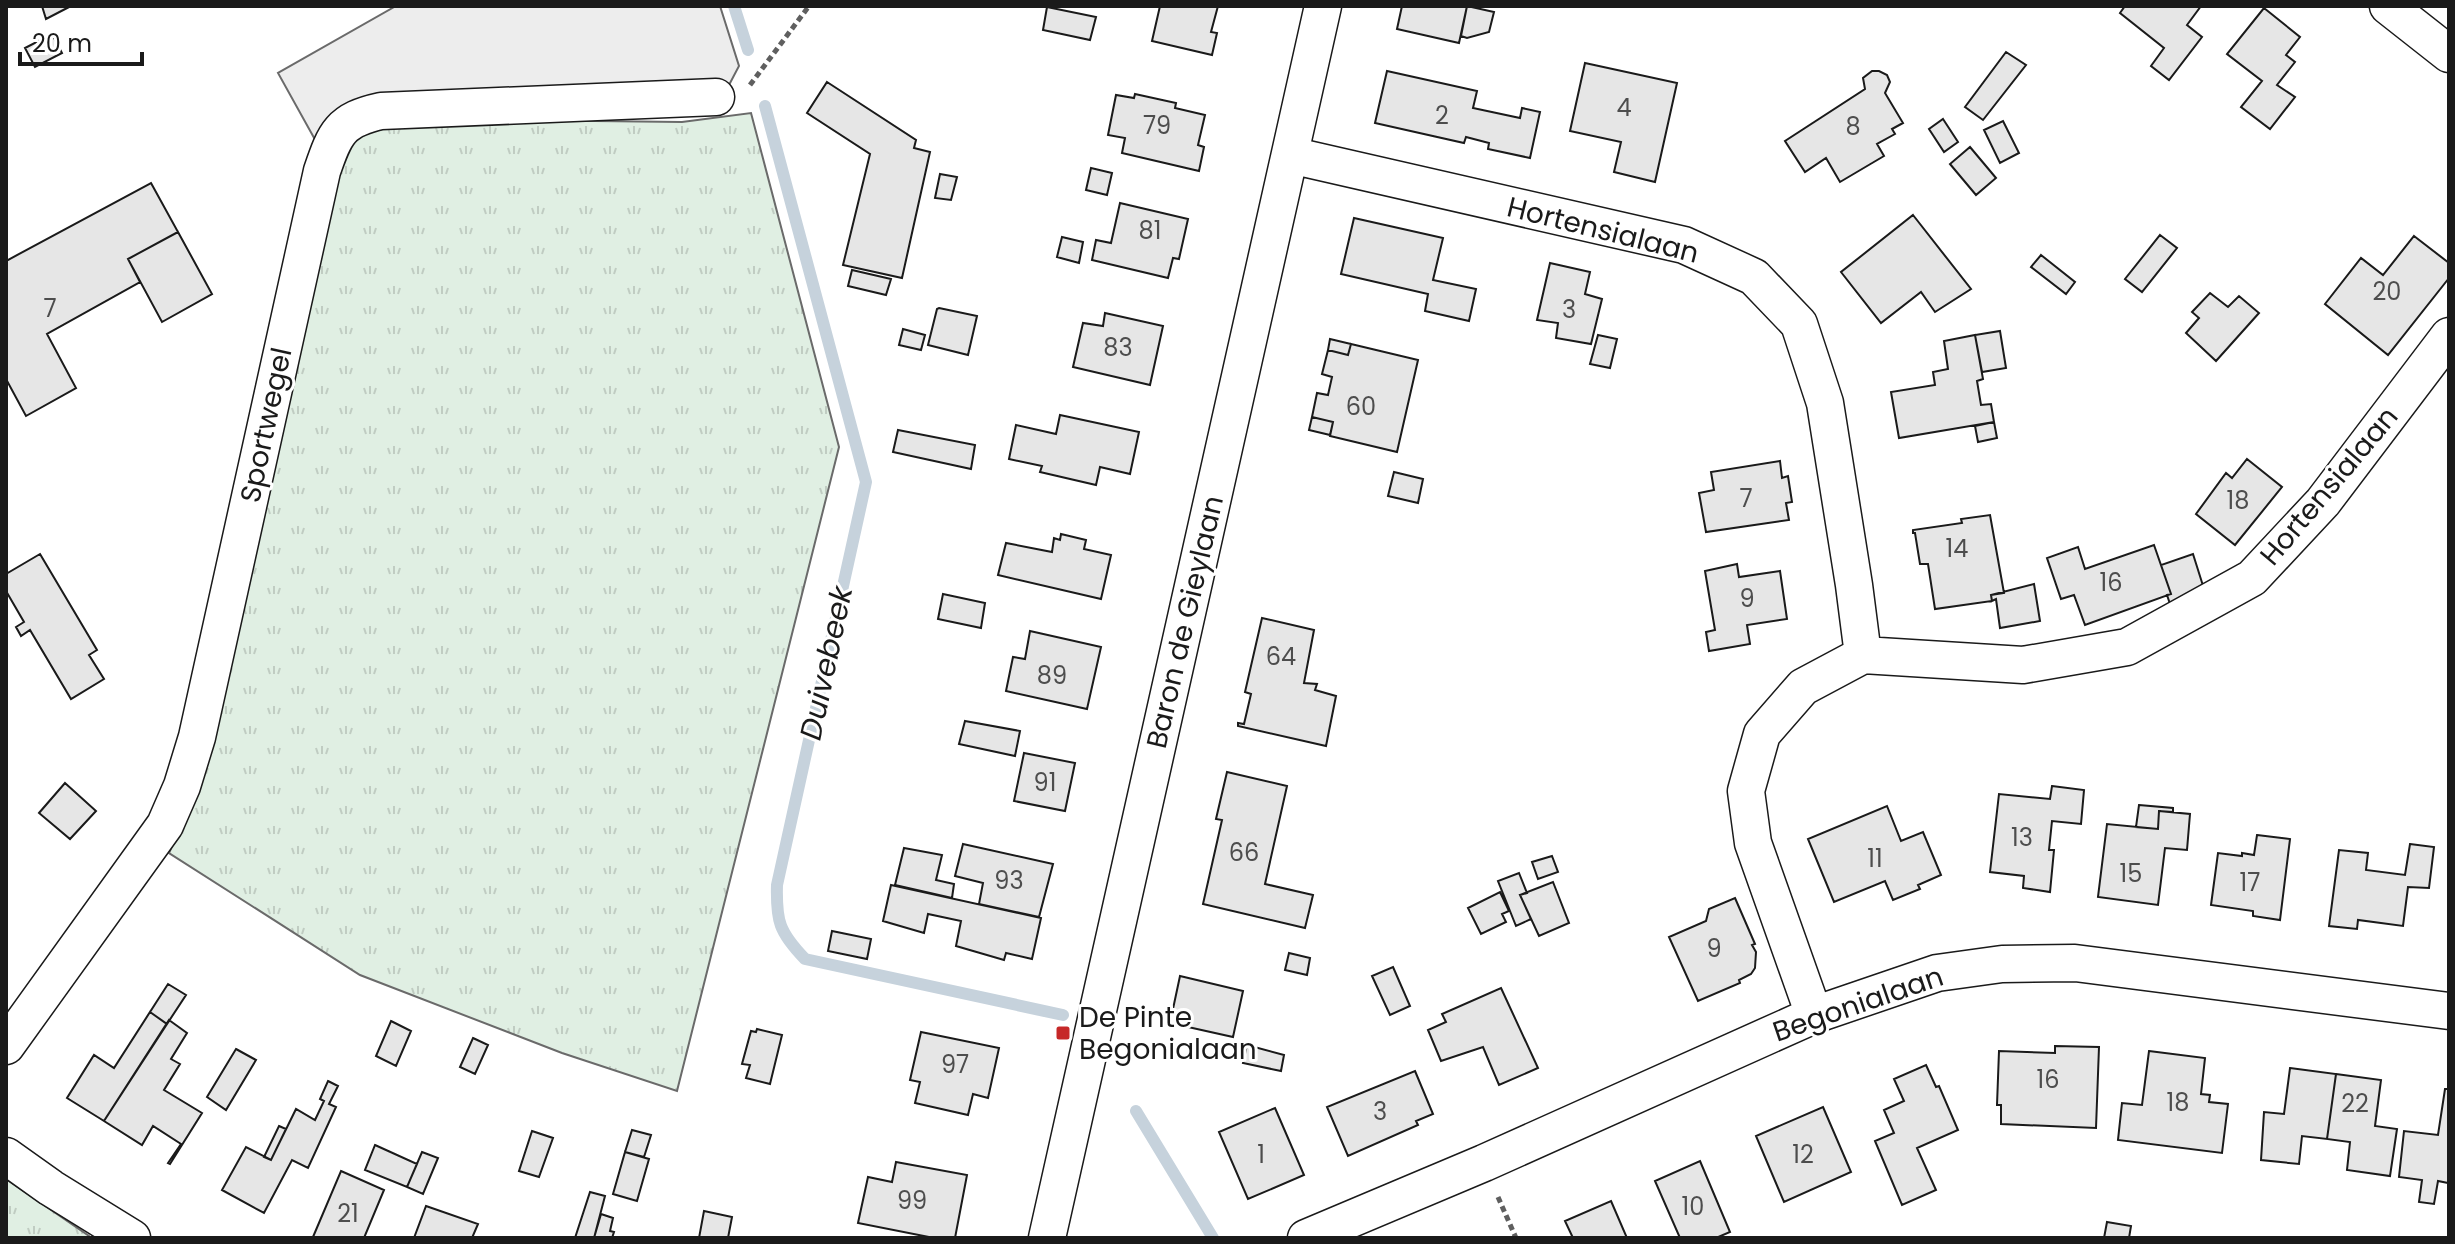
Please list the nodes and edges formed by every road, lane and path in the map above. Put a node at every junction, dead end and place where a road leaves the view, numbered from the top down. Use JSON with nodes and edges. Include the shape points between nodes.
{"nodes":[{"id":1,"x":809,"y":6,"type":"edge"},
{"id":2,"x":1323,"y":6,"type":"edge"},
{"id":3,"x":2388,"y":6,"type":"edge"},
{"id":4,"x":2449,"y":54,"type":"edge"},
{"id":5,"x":716,"y":97,"type":"joint"},
{"id":6,"x":1290,"y":155,"type":"junction"},
{"id":7,"x":2449,"y":336,"type":"edge"},
{"id":8,"x":1863,"y":655,"type":"junction"},
{"id":9,"x":2449,"y":1011,"type":"edge"},
{"id":10,"x":1814,"y":1015,"type":"junction"},
{"id":11,"x":6,"y":1046,"type":"edge"},
{"id":12,"x":6,"y":1156,"type":"edge"},
{"id":13,"x":132,"y":1238,"type":"edge"},
{"id":14,"x":1047,"y":1238,"type":"edge"},
{"id":15,"x":1306,"y":1238,"type":"edge"}],
"edges":[{"from":1,"to":5,"type":"path","via":[[752,83]]},
{"from":2,"to":6,"type":"street","name":"Baron de Gieylaan"},
{"from":3,"to":4,"type":"street"},
{"from":5,"to":11,"type":"street","name":"Sportwegel","via":[[381,111],[358,116],[343,127],[322,171],[182,786],[165,825]]},
{"from":6,"to":8,"type":"street","name":"Hortensialaan","via":[[1684,245],[1754,277],[1799,324],[1825,403]]},
{"from":6,"to":14,"type":"street","name":"Baron de Gieylaan"},
{"from":7,"to":8,"type":"street","name":"Hortensialaan","via":[[2323,502],[2252,578],[2127,647],[2023,665]]},
{"from":8,"to":10,"type":"street","via":[[1803,687],[1762,734],[1746,791],[1753,843]]},
{"from":9,"to":10,"type":"street","name":"Begonialaan","via":[[2075,963],[2002,964],[1937,973]]},
{"from":10,"to":15,"type":"street","name":"Begonialaan"},
{"from":12,"to":13,"type":"street"}]}
